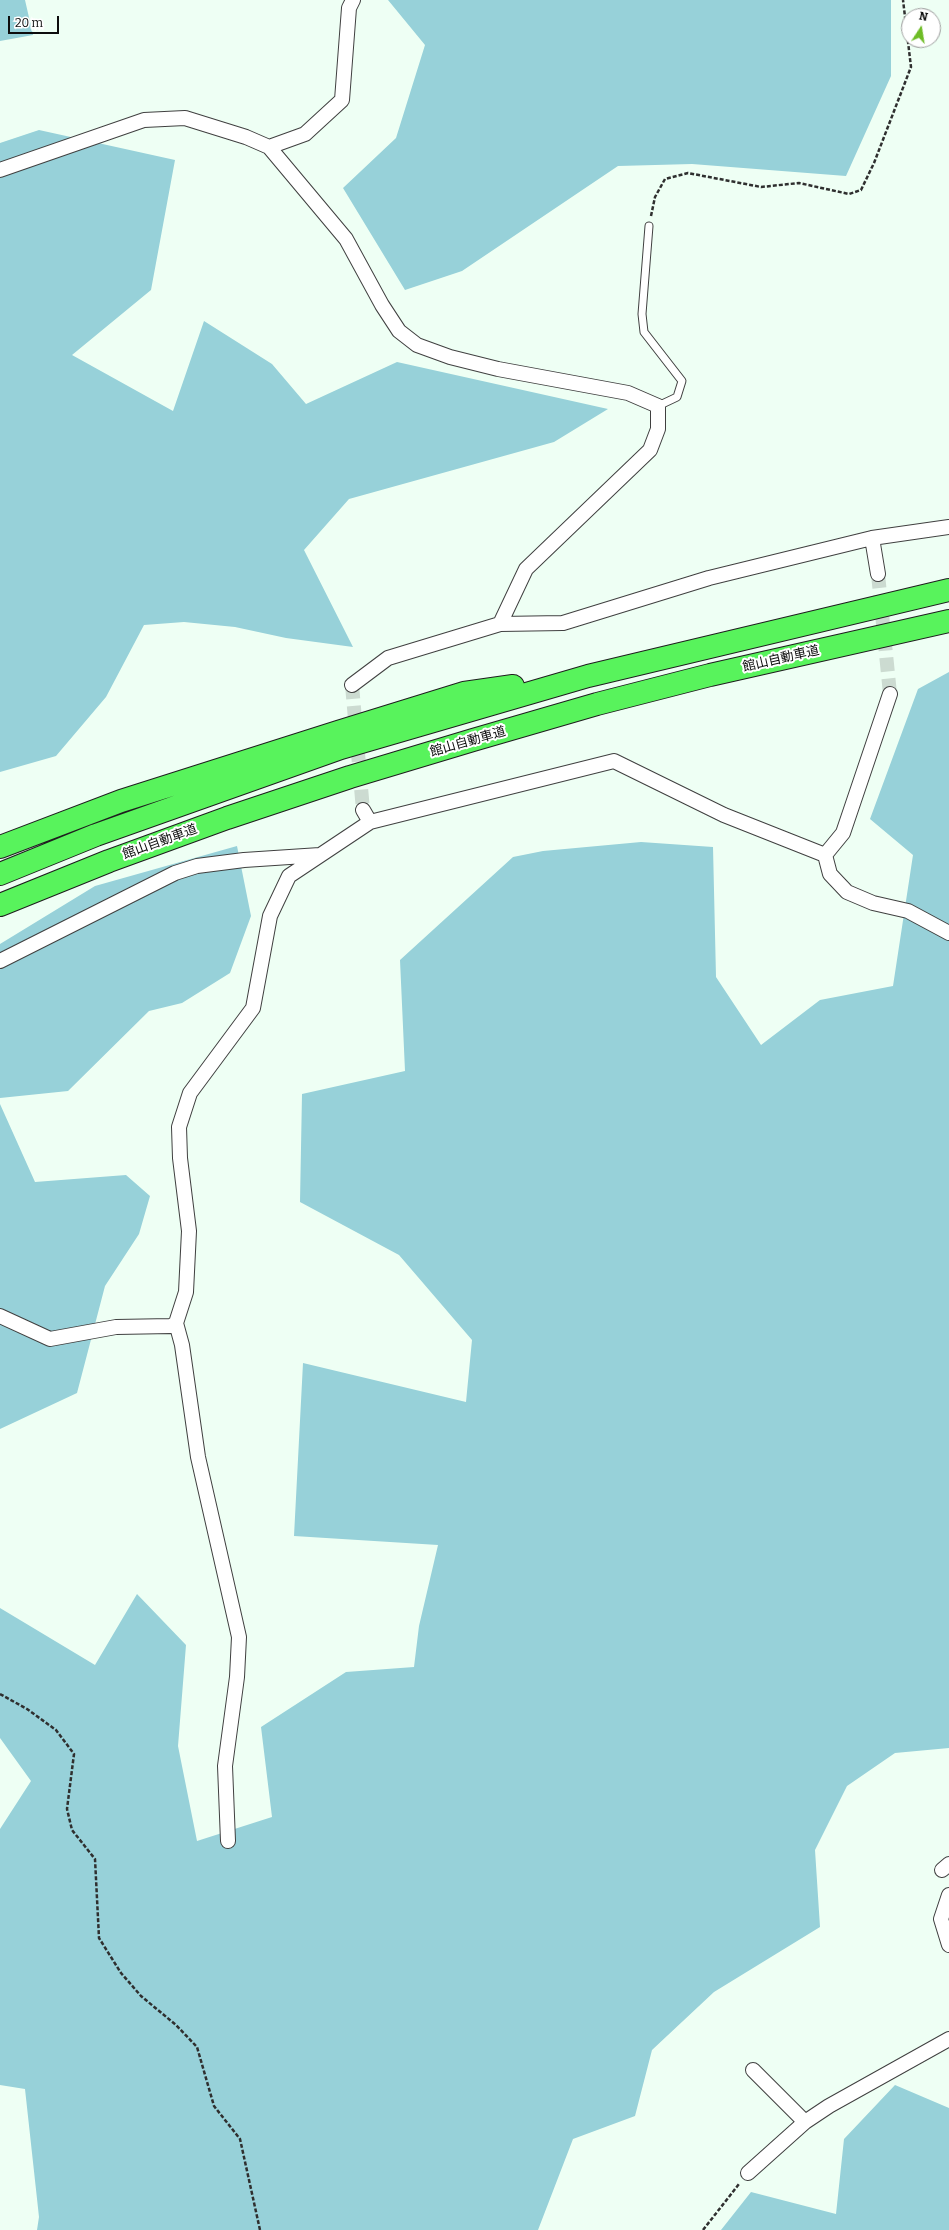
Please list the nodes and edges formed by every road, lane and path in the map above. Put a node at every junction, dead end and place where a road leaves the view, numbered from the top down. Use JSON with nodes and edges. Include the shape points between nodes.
{"nodes":[{"id":1,"x":353,"y":0,"type":"edge"},
{"id":2,"x":903,"y":0,"type":"edge"},
{"id":3,"x":269,"y":147,"type":"junction"},
{"id":4,"x":0,"y":170,"type":"edge"},
{"id":5,"x":649,"y":226,"type":"joint"},
{"id":6,"x":658,"y":406,"type":"junction"},
{"id":7,"x":949,"y":527,"type":"edge"},
{"id":8,"x":872,"y":538,"type":"junction"},
{"id":9,"x":878,"y":574,"type":"tunnel mouth"},
{"id":10,"x":949,"y":590,"type":"edge"},
{"id":11,"x":949,"y":621,"type":"edge"},
{"id":12,"x":500,"y":624,"type":"junction"},
{"id":13,"x":588,"y":676,"type":"junction"},
{"id":14,"x":352,"y":685,"type":"dead end"},
{"id":15,"x":890,"y":694,"type":"tunnel mouth"},
{"id":16,"x":363,"y":810,"type":"tunnel mouth"},
{"id":17,"x":370,"y":822,"type":"junction"},
{"id":18,"x":0,"y":847,"type":"edge"},
{"id":19,"x":825,"y":854,"type":"junction"},
{"id":20,"x":320,"y":855,"type":"junction"},
{"id":21,"x":0,"y":874,"type":"edge"},
{"id":22,"x":0,"y":905,"type":"edge"},
{"id":23,"x":949,"y":933,"type":"edge"},
{"id":24,"x":0,"y":960,"type":"edge"},
{"id":25,"x":0,"y":1316,"type":"edge"},
{"id":26,"x":176,"y":1322,"type":"junction"},
{"id":27,"x":0,"y":1694,"type":"edge"},
{"id":28,"x":228,"y":1841,"type":"dead end"},
{"id":29,"x":949,"y":1895,"type":"edge"},
{"id":30,"x":949,"y":1945,"type":"edge"},
{"id":31,"x":949,"y":2039,"type":"edge"},
{"id":32,"x":753,"y":2070,"type":"dead end"},
{"id":33,"x":805,"y":2122,"type":"junction"},
{"id":34,"x":748,"y":2173,"type":"joint"},
{"id":35,"x":260,"y":2230,"type":"edge"},
{"id":36,"x":703,"y":2230,"type":"edge"}],
"edges":[{"from":1,"to":3,"type":"street","via":[[349,8],[342,100],[305,134]]},
{"from":2,"to":5,"type":"path","via":[[911,67],[861,190],[849,194],[799,183],[761,187],[688,173],[665,179],[655,197]]},
{"from":3,"to":4,"type":"street","via":[[185,118],[144,120]]},
{"from":3,"to":6,"type":"street","via":[[346,239],[399,331],[417,345],[450,357],[498,369],[628,393]]},
{"from":5,"to":6,"type":"lane","via":[[642,314],[644,332],[682,381],[677,396]]},
{"from":6,"to":12,"type":"street","via":[[658,429],[650,450],[526,569]]},
{"from":7,"to":8,"type":"street"},
{"from":8,"to":9,"type":"street"},
{"from":8,"to":12,"type":"street","via":[[709,578],[563,623]]},
{"from":10,"to":13,"type":"highway"},
{"from":11,"to":22,"type":"highway","name":"館山自動車道","via":[[597,704],[473,740],[227,818],[109,861]]},
{"from":12,"to":14,"type":"street","via":[[388,658]]},
{"from":13,"to":18,"type":"highway","via":[[464,693],[121,801]]},
{"from":13,"to":21,"type":"highway","via":[[341,748],[104,832]]},
{"from":15,"to":19,"type":"street","via":[[843,833]]},
{"from":16,"to":17,"type":"street"},
{"from":17,"to":19,"type":"street","via":[[614,761],[724,815]]},
{"from":17,"to":20,"type":"street"},
{"from":19,"to":23,"type":"street","via":[[830,874],[847,892],[873,903],[908,911]]},
{"from":20,"to":24,"type":"street","via":[[244,860],[197,866],[175,872]]},
{"from":20,"to":26,"type":"street","via":[[289,876],[270,916],[254,1008],[190,1093],[180,1126],[180,1158],[189,1231],[186,1292]]},
{"from":25,"to":26,"type":"street","via":[[50,1339],[116,1326],[171,1326]]},
{"from":26,"to":28,"type":"street","via":[[182,1345],[198,1457],[239,1637],[237,1677],[225,1766]]},
{"from":27,"to":35,"type":"path","via":[[56,1730],[74,1754],[67,1809],[72,1830],[95,1859],[99,1938],[121,1973],[141,1996],[197,2046],[214,2106],[240,2139]]},
{"from":29,"to":30,"type":"street","via":[[941,1919]]},
{"from":31,"to":33,"type":"street"},
{"from":32,"to":33,"type":"street"},
{"from":33,"to":34,"type":"street"},
{"from":34,"to":36,"type":"path"}]}
